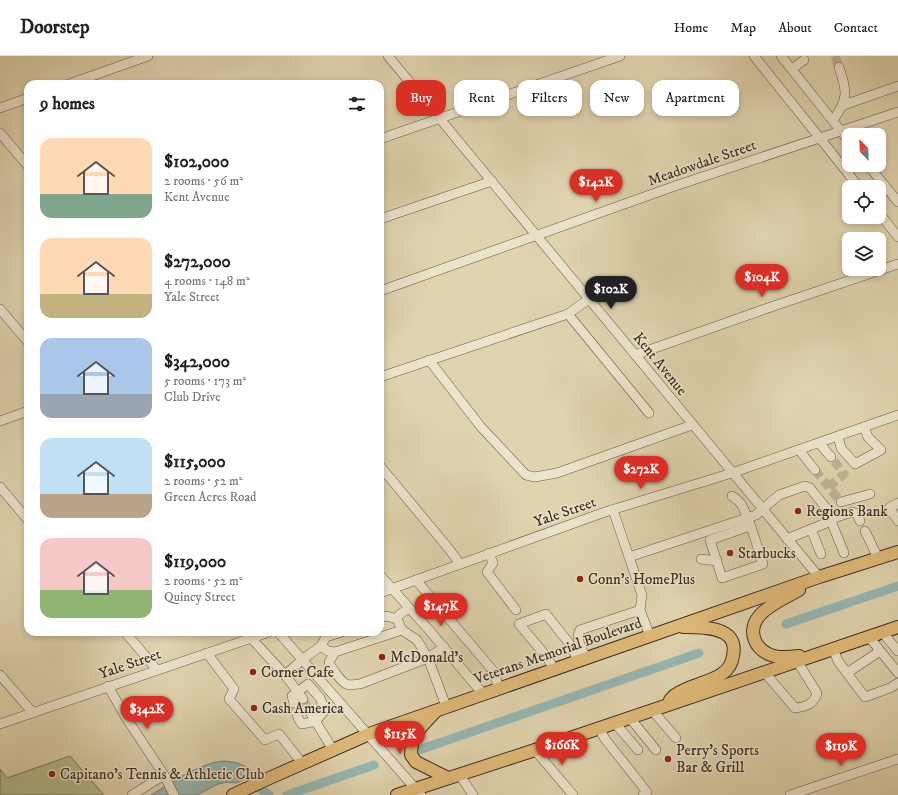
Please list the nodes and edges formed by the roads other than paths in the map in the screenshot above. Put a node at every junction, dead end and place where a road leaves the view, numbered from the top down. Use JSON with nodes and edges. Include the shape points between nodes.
{"nodes":[{"id":1,"x":148,"y":56,"type":"edge"},
{"id":2,"x":388,"y":56,"type":"edge"},
{"id":3,"x":620,"y":56,"type":"edge"},
{"id":4,"x":754,"y":56,"type":"edge"},
{"id":5,"x":782,"y":56,"type":"edge"},
{"id":6,"x":804,"y":60,"type":"dead end"},
{"id":7,"x":839,"y":67,"type":"tunnel mouth"},
{"id":8,"x":792,"y":69,"type":"junction"},
{"id":9,"x":80,"y":80,"type":"edge"},
{"id":10,"x":898,"y":86,"type":"edge"},
{"id":11,"x":24,"y":99,"type":"edge"},
{"id":12,"x":844,"y":105,"type":"junction"},
{"id":13,"x":0,"y":108,"type":"edge"},
{"id":14,"x":898,"y":112,"type":"edge"},
{"id":15,"x":440,"y":118,"type":"junction"},
{"id":16,"x":833,"y":120,"type":"junction"},
{"id":17,"x":841,"y":131,"type":"junction"},
{"id":18,"x":0,"y":133,"type":"edge"},
{"id":19,"x":384,"y":138,"type":"edge"},
{"id":20,"x":820,"y":138,"type":"junction"},
{"id":21,"x":24,"y":161,"type":"edge"},
{"id":22,"x":874,"y":172,"type":"edge"},
{"id":23,"x":853,"y":180,"type":"edge"},
{"id":24,"x":492,"y":181,"type":"junction"},
{"id":25,"x":898,"y":202,"type":"edge"},
{"id":26,"x":384,"y":218,"type":"edge"},
{"id":27,"x":886,"y":221,"type":"edge"},
{"id":28,"x":537,"y":235,"type":"junction"},
{"id":29,"x":898,"y":236,"type":"edge"},
{"id":30,"x":898,"y":264,"type":"edge"},
{"id":31,"x":384,"y":289,"type":"edge"},
{"id":32,"x":589,"y":299,"type":"junction"},
{"id":33,"x":0,"y":309,"type":"edge"},
{"id":34,"x":568,"y":314,"type":"junction"},
{"id":35,"x":24,"y":337,"type":"edge"},
{"id":36,"x":635,"y":355,"type":"junction"},
{"id":37,"x":429,"y":360,"type":"junction"},
{"id":38,"x":384,"y":376,"type":"edge"},
{"id":39,"x":24,"y":412,"type":"edge"},
{"id":40,"x":649,"y":413,"type":"dead end"},
{"id":41,"x":898,"y":416,"type":"edge"},
{"id":42,"x":0,"y":421,"type":"edge"},
{"id":43,"x":692,"y":425,"type":"junction"},
{"id":44,"x":864,"y":427,"type":"junction"},
{"id":45,"x":838,"y":436,"type":"junction"},
{"id":46,"x":819,"y":443,"type":"junction"},
{"id":47,"x":799,"y":450,"type":"junction"},
{"id":48,"x":831,"y":457,"type":"tunnel mouth"},
{"id":49,"x":815,"y":470,"type":"tunnel mouth"},
{"id":50,"x":384,"y":471,"type":"edge"},
{"id":51,"x":732,"y":473,"type":"junction"},
{"id":52,"x":0,"y":487,"type":"edge"},
{"id":53,"x":870,"y":494,"type":"dead end"},
{"id":54,"x":732,"y":496,"type":"dead end"},
{"id":55,"x":841,"y":502,"type":"dead end"},
{"id":56,"x":898,"y":503,"type":"edge"},
{"id":57,"x":762,"y":509,"type":"junction"},
{"id":58,"x":613,"y":510,"type":"junction"},
{"id":59,"x":24,"y":515,"type":"edge"},
{"id":60,"x":833,"y":520,"type":"junction"},
{"id":61,"x":860,"y":521,"type":"dead end"},
{"id":62,"x":898,"y":521,"type":"edge"},
{"id":63,"x":748,"y":522,"type":"junction"},
{"id":64,"x":811,"y":530,"type":"junction"},
{"id":65,"x":865,"y":531,"type":"dead end"},
{"id":66,"x":787,"y":539,"type":"junction"},
{"id":67,"x":712,"y":547,"type":"junction"},
{"id":68,"x":898,"y":552,"type":"edge"},
{"id":69,"x":489,"y":553,"type":"junction"},
{"id":70,"x":844,"y":553,"type":"dead end"},
{"id":71,"x":821,"y":554,"type":"dead end"},
{"id":72,"x":629,"y":557,"type":"junction"},
{"id":73,"x":878,"y":558,"type":"junction"},
{"id":74,"x":717,"y":561,"type":"junction"},
{"id":75,"x":460,"y":564,"type":"junction"},
{"id":76,"x":819,"y":577,"type":"junction"},
{"id":77,"x":384,"y":580,"type":"edge"},
{"id":78,"x":416,"y":580,"type":"junction"},
{"id":79,"x":392,"y":589,"type":"junction"},
{"id":80,"x":384,"y":592,"type":"edge"},
{"id":81,"x":409,"y":608,"type":"junction"},
{"id":82,"x":516,"y":610,"type":"dead end"},
{"id":83,"x":640,"y":610,"type":"junction"},
{"id":84,"x":384,"y":617,"type":"edge"},
{"id":85,"x":397,"y":619,"type":"junction"},
{"id":86,"x":898,"y":626,"type":"edge"},
{"id":87,"x":675,"y":627,"type":"junction"},
{"id":88,"x":402,"y":630,"type":"junction"},
{"id":89,"x":882,"y":632,"type":"junction"},
{"id":90,"x":128,"y":636,"type":"edge"},
{"id":91,"x":257,"y":636,"type":"edge"},
{"id":92,"x":282,"y":636,"type":"edge"},
{"id":93,"x":329,"y":636,"type":"edge"},
{"id":94,"x":384,"y":636,"type":"edge"},
{"id":95,"x":384,"y":636,"type":"edge"},
{"id":96,"x":650,"y":636,"type":"junction"},
{"id":97,"x":869,"y":637,"type":"junction"},
{"id":98,"x":251,"y":638,"type":"junction"},
{"id":99,"x":321,"y":646,"type":"junction"},
{"id":100,"x":444,"y":647,"type":"junction"},
{"id":101,"x":897,"y":647,"type":"edge"},
{"id":102,"x":834,"y":649,"type":"junction"},
{"id":103,"x":880,"y":651,"type":"junction"},
{"id":104,"x":335,"y":652,"type":"junction"},
{"id":105,"x":207,"y":653,"type":"junction"},
{"id":106,"x":814,"y":655,"type":"junction"},
{"id":107,"x":428,"y":658,"type":"junction"},
{"id":108,"x":303,"y":659,"type":"junction"},
{"id":109,"x":582,"y":659,"type":"junction"},
{"id":110,"x":797,"y":661,"type":"junction"},
{"id":111,"x":554,"y":669,"type":"junction"},
{"id":112,"x":158,"y":670,"type":"junction"},
{"id":113,"x":764,"y":672,"type":"junction"},
{"id":114,"x":847,"y":673,"type":"junction"},
{"id":115,"x":898,"y":673,"type":"edge"},
{"id":116,"x":0,"y":675,"type":"edge"},
{"id":117,"x":285,"y":675,"type":"junction"},
{"id":118,"x":318,"y":676,"type":"junction"},
{"id":119,"x":898,"y":682,"type":"edge"},
{"id":120,"x":308,"y":684,"type":"junction"},
{"id":121,"x":108,"y":686,"type":"junction"},
{"id":122,"x":498,"y":688,"type":"junction"},
{"id":123,"x":483,"y":694,"type":"junction"},
{"id":124,"x":665,"y":705,"type":"junction"},
{"id":125,"x":443,"y":708,"type":"junction"},
{"id":126,"x":652,"y":710,"type":"junction"},
{"id":127,"x":296,"y":712,"type":"dead end"},
{"id":128,"x":33,"y":713,"type":"junction"},
{"id":129,"x":314,"y":718,"type":"junction"},
{"id":130,"x":630,"y":718,"type":"junction"},
{"id":131,"x":615,"y":723,"type":"junction"},
{"id":132,"x":0,"y":724,"type":"edge"},
{"id":133,"x":599,"y":728,"type":"junction"},
{"id":134,"x":369,"y":734,"type":"junction"},
{"id":135,"x":676,"y":738,"type":"dead end"},
{"id":136,"x":333,"y":750,"type":"junction"},
{"id":137,"x":535,"y":750,"type":"junction"},
{"id":138,"x":638,"y":750,"type":"dead end"},
{"id":139,"x":656,"y":750,"type":"dead end"},
{"id":140,"x":898,"y":759,"type":"edge"},
{"id":141,"x":302,"y":763,"type":"junction"},
{"id":142,"x":164,"y":774,"type":"junction"},
{"id":143,"x":454,"y":776,"type":"junction"},
{"id":144,"x":418,"y":792,"type":"edge"},
{"id":145,"x":471,"y":794,"type":"edge"},
{"id":146,"x":132,"y":795,"type":"edge"},
{"id":147,"x":174,"y":795,"type":"edge"},
{"id":148,"x":233,"y":795,"type":"edge"},
{"id":149,"x":397,"y":795,"type":"edge"},
{"id":150,"x":573,"y":795,"type":"edge"},
{"id":151,"x":643,"y":795,"type":"edge"},
{"id":152,"x":790,"y":795,"type":"edge"}],
"edges":[{"from":1,"to":9,"type":"street"},
{"from":2,"to":15,"type":"street","name":"Kent Avenue"},
{"from":3,"to":15,"type":"street"},
{"from":4,"to":20,"type":"street"},
{"from":5,"to":8,"type":"street"},
{"from":6,"to":8,"type":"street"},
{"from":7,"to":12,"type":"street","via":[[845,84]]},
{"from":8,"to":16,"type":"street"},
{"from":10,"to":12,"type":"street"},
{"from":11,"to":13,"type":"street"},
{"from":12,"to":16,"type":"street"},
{"from":14,"to":17,"type":"street","name":"Meadowdale Street"},
{"from":15,"to":19,"type":"street"},
{"from":15,"to":24,"type":"street","name":"Kent Avenue"},
{"from":16,"to":17,"type":"street"},
{"from":17,"to":20,"type":"street","name":"Meadowdale Street"},
{"from":18,"to":21,"type":"street"},
{"from":20,"to":23,"type":"street"},
{"from":20,"to":28,"type":"street","name":"Meadowdale Street"},
{"from":22,"to":25,"type":"street"},
{"from":24,"to":26,"type":"street"},
{"from":24,"to":28,"type":"street","name":"Kent Avenue"},
{"from":27,"to":29,"type":"street"},
{"from":28,"to":31,"type":"street","name":"Meadowdale Street"},
{"from":28,"to":32,"type":"street","name":"Kent Avenue"},
{"from":30,"to":36,"type":"street"},
{"from":32,"to":34,"type":"street"},
{"from":32,"to":36,"type":"street","name":"Kent Avenue"},
{"from":33,"to":35,"type":"street"},
{"from":34,"to":37,"type":"street"},
{"from":34,"to":40,"type":"street"},
{"from":36,"to":43,"type":"street","name":"Kent Avenue"},
{"from":37,"to":38,"type":"street"},
{"from":37,"to":43,"type":"street","via":[[481,427],[526,475],[557,473]]},
{"from":39,"to":42,"type":"street"},
{"from":41,"to":44,"type":"street","name":"Yale Street"},
{"from":43,"to":51,"type":"street","name":"Kent Avenue"},
{"from":44,"to":45,"type":"street","name":"Yale Street"},
{"from":44,"to":45,"type":"street","via":[[868,437],[881,450],[854,464],[841,448]]},
{"from":45,"to":46,"type":"street","name":"Yale Street"},
{"from":46,"to":47,"type":"street","name":"Yale Street"},
{"from":46,"to":48,"type":"street"},
{"from":47,"to":49,"type":"street"},
{"from":47,"to":51,"type":"street","name":"Yale Street"},
{"from":50,"to":75,"type":"street"},
{"from":51,"to":57,"type":"street","name":"Kent Avenue"},
{"from":51,"to":58,"type":"street","name":"Yale Street"},
{"from":52,"to":59,"type":"street"},
{"from":53,"to":55,"type":"street"},
{"from":54,"to":63,"type":"street","via":[[741,504]]},
{"from":56,"to":62,"type":"street","via":[[890,508]]},
{"from":57,"to":60,"type":"street","via":[[779,495],[805,486],[810,488]]},
{"from":57,"to":63,"type":"street"},
{"from":57,"to":66,"type":"street","name":"Kent Avenue"},
{"from":58,"to":69,"type":"street","name":"Yale Street"},
{"from":58,"to":72,"type":"street"},
{"from":60,"to":61,"type":"street","via":[[852,512],[857,514]]},
{"from":60,"to":64,"type":"street"},
{"from":60,"to":70,"type":"street"},
{"from":63,"to":67,"type":"street","via":[[710,540]]},
{"from":63,"to":72,"type":"street"},
{"from":63,"to":74,"type":"street","via":[[763,564],[722,578]]},
{"from":64,"to":66,"type":"street"},
{"from":64,"to":71,"type":"street"},
{"from":65,"to":73,"type":"street"},
{"from":66,"to":76,"type":"street","name":"Kent Avenue"},
{"from":67,"to":74,"type":"street"},
{"from":67,"to":74,"type":"street","via":[[701,559]]},
{"from":68,"to":73,"type":"main road","name":"Veterans Memorial Boulevard"},
{"from":69,"to":75,"type":"street","name":"Yale Street"},
{"from":69,"to":82,"type":"street","via":[[493,563],[487,572]]},
{"from":72,"to":83,"type":"street","via":[[642,595]]},
{"from":73,"to":76,"type":"main road","name":"Veterans Memorial Boulevard"},
{"from":75,"to":78,"type":"street","name":"Yale Street"},
{"from":76,"to":87,"type":"main road","name":"Veterans Memorial Boulevard"},
{"from":76,"to":106,"type":"main road","via":[[765,611],[757,619],[752,630],[756,645],[772,656]]},
{"from":77,"to":79,"type":"street"},
{"from":78,"to":79,"type":"street","name":"Yale Street"},
{"from":78,"to":122,"type":"street","via":[[495,674]]},
{"from":79,"to":80,"type":"street","name":"Yale Street"},
{"from":79,"to":81,"type":"street"},
{"from":81,"to":85,"type":"street"},
{"from":81,"to":100,"type":"street"},
{"from":83,"to":96,"type":"street"},
{"from":83,"to":109,"type":"street","via":[[580,630],[578,638]]},
{"from":84,"to":85,"type":"street"},
{"from":85,"to":88,"type":"street"},
{"from":86,"to":89,"type":"main road"},
{"from":87,"to":96,"type":"main road","name":"Veterans Memorial Boulevard"},
{"from":87,"to":124,"type":"main road","via":[[710,628],[720,631],[729,637],[734,653],[730,666],[720,676],[676,694]]},
{"from":88,"to":94,"type":"street"},
{"from":88,"to":107,"type":"street","via":[[417,640]]},
{"from":89,"to":97,"type":"main road"},
{"from":89,"to":101,"type":"street"},
{"from":90,"to":112,"type":"street"},
{"from":91,"to":98,"type":"street","name":"Yale Street"},
{"from":92,"to":108,"type":"street"},
{"from":93,"to":99,"type":"street"},
{"from":95,"to":104,"type":"street"},
{"from":96,"to":109,"type":"main road","name":"Veterans Memorial Boulevard"},
{"from":97,"to":102,"type":"main road"},
{"from":97,"to":103,"type":"street"},
{"from":98,"to":105,"type":"street","name":"Yale Street"},
{"from":98,"to":117,"type":"street"},
{"from":99,"to":104,"type":"street"},
{"from":99,"to":108,"type":"street"},
{"from":100,"to":107,"type":"street"},
{"from":100,"to":123,"type":"street"},
{"from":102,"to":106,"type":"main road"},
{"from":102,"to":114,"type":"street","via":[[838,661]]},
{"from":103,"to":114,"type":"street"},
{"from":103,"to":115,"type":"street"},
{"from":104,"to":107,"type":"street","via":[[329,662],[331,667],[345,684],[352,685]]},
{"from":105,"to":112,"type":"street","name":"Yale Street"},
{"from":105,"to":141,"type":"street","via":[[234,689],[229,699],[265,740],[279,734]]},
{"from":106,"to":110,"type":"main road"},
{"from":107,"to":125,"type":"street"},
{"from":108,"to":117,"type":"street"},
{"from":108,"to":118,"type":"street"},
{"from":109,"to":111,"type":"main road","name":"Veterans Memorial Boulevard"},
{"from":109,"to":111,"type":"street","via":[[546,614],[519,624]]},
{"from":110,"to":113,"type":"main road"},
{"from":110,"to":113,"type":"street","via":[[817,693],[806,707],[795,708]]},
{"from":111,"to":122,"type":"main road","name":"Veterans Memorial Boulevard"},
{"from":112,"to":121,"type":"street","name":"Yale Street"},
{"from":113,"to":124,"type":"main road"},
{"from":114,"to":119,"type":"street","via":[[865,697],[890,688]]},
{"from":116,"to":128,"type":"street"},
{"from":117,"to":120,"type":"street","via":[[298,698]]},
{"from":118,"to":120,"type":"street"},
{"from":118,"to":134,"type":"street"},
{"from":120,"to":129,"type":"street","via":[[320,698],[325,710]]},
{"from":121,"to":128,"type":"street","name":"Yale Street"},
{"from":121,"to":142,"type":"street"},
{"from":122,"to":123,"type":"main road","name":"Veterans Memorial Boulevard"},
{"from":123,"to":125,"type":"main road","name":"Veterans Memorial Boulevard"},
{"from":124,"to":126,"type":"main road"},
{"from":125,"to":134,"type":"main road","name":"Veterans Memorial Boulevard"},
{"from":125,"to":143,"type":"main road","via":[[421,726],[414,737],[411,755],[416,762]]},
{"from":126,"to":130,"type":"main road"},
{"from":126,"to":135,"type":"street"},
{"from":127,"to":129,"type":"street","via":[[302,724]]},
{"from":128,"to":132,"type":"street","name":"Yale Street"},
{"from":129,"to":136,"type":"street"},
{"from":130,"to":131,"type":"main road"},
{"from":130,"to":139,"type":"street"},
{"from":131,"to":133,"type":"main road"},
{"from":131,"to":138,"type":"street"},
{"from":133,"to":137,"type":"main road"},
{"from":133,"to":151,"type":"street","via":[[647,792]]},
{"from":134,"to":136,"type":"main road","name":"Veterans Memorial Boulevard"},
{"from":134,"to":144,"type":"street"},
{"from":136,"to":141,"type":"main road","name":"Veterans Memorial Boulevard"},
{"from":137,"to":143,"type":"main road"},
{"from":137,"to":150,"type":"street"},
{"from":140,"to":152,"type":"street"},
{"from":141,"to":148,"type":"main road","name":"Veterans Memorial Boulevard"},
{"from":142,"to":146,"type":"street"},
{"from":142,"to":147,"type":"street"},
{"from":143,"to":144,"type":"main road"},
{"from":143,"to":145,"type":"street"},
{"from":144,"to":149,"type":"main road"}]}
